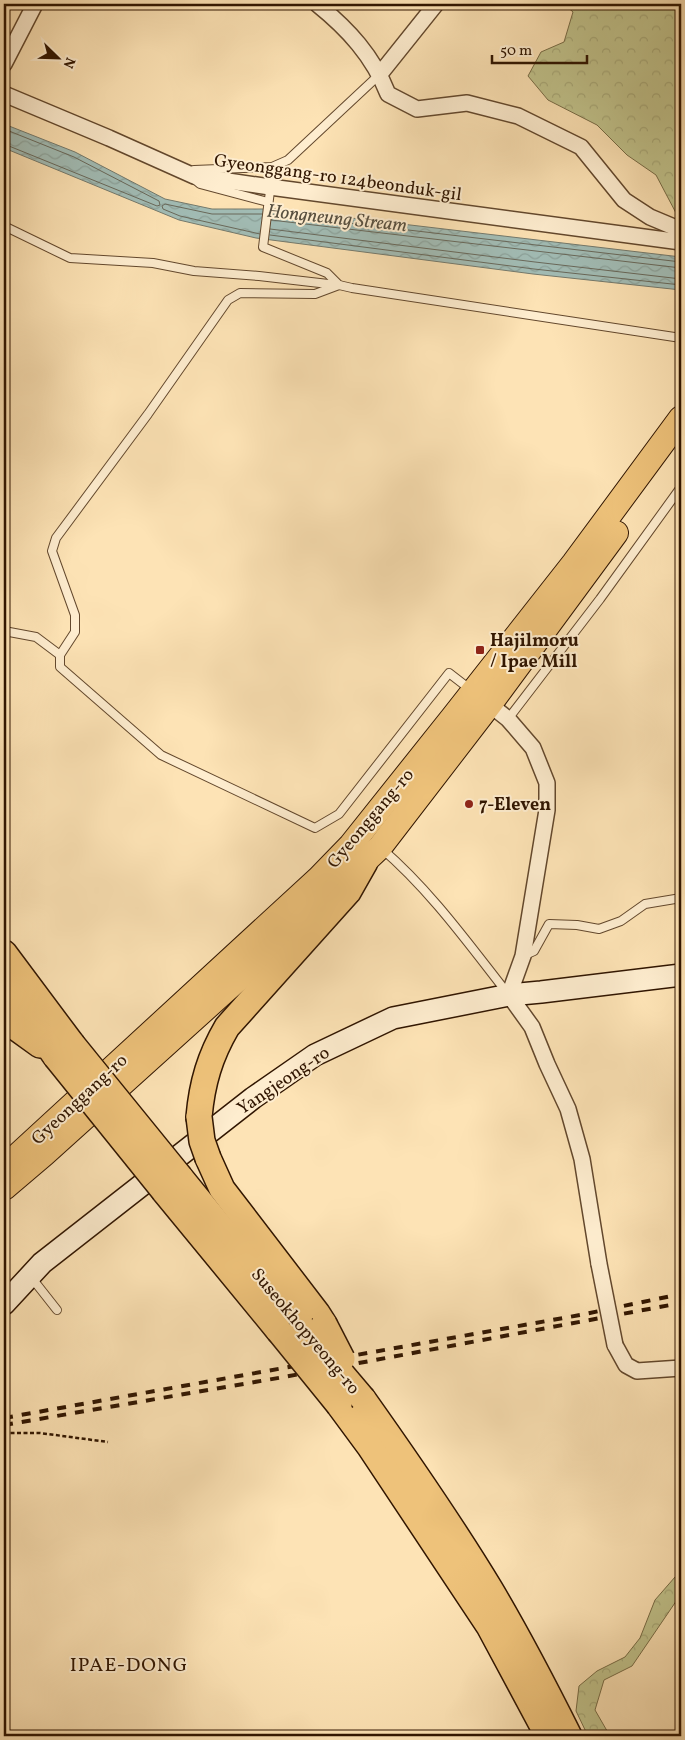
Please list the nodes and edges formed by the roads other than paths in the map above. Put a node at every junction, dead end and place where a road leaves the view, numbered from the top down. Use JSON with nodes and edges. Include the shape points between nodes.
{"nodes":[{"id":1,"x":35,"y":4,"type":"edge"},
{"id":2,"x":317,"y":4,"type":"edge"},
{"id":3,"x":436,"y":4,"type":"edge"},
{"id":4,"x":4,"y":64,"type":"edge"},
{"id":5,"x":380,"y":74,"type":"junction"},
{"id":6,"x":4,"y":94,"type":"edge"},
{"id":7,"x":273,"y":167,"type":"junction"},
{"id":8,"x":184,"y":171,"type":"junction"},
{"id":9,"x":269,"y":194,"type":"junction"},
{"id":10,"x":4,"y":226,"type":"edge"},
{"id":11,"x":681,"y":230,"type":"edge"},
{"id":12,"x":681,"y":242,"type":"edge"},
{"id":13,"x":339,"y":285,"type":"junction"},
{"id":14,"x":681,"y":338,"type":"edge"},
{"id":15,"x":681,"y":418,"type":"edge"},
{"id":16,"x":681,"y":442,"type":"edge"},
{"id":17,"x":681,"y":487,"type":"edge"},
{"id":18,"x":4,"y":631,"type":"edge"},
{"id":19,"x":60,"y":655,"type":"junction"},
{"id":20,"x":481,"y":698,"type":"junction"},
{"id":21,"x":508,"y":719,"type":"junction"},
{"id":22,"x":372,"y":854,"type":"junction"},
{"id":23,"x":681,"y":898,"type":"edge"},
{"id":24,"x":4,"y":952,"type":"edge"},
{"id":25,"x":523,"y":956,"type":"junction"},
{"id":26,"x":681,"y":974,"type":"edge"},
{"id":27,"x":4,"y":983,"type":"edge"},
{"id":28,"x":509,"y":994,"type":"junction"},
{"id":29,"x":4,"y":1019,"type":"edge"},
{"id":30,"x":64,"y":1050,"type":"junction"},
{"id":31,"x":7,"y":1164,"type":"edge"},
{"id":32,"x":4,"y":1188,"type":"edge"},
{"id":33,"x":30,"y":1276,"type":"junction"},
{"id":34,"x":4,"y":1304,"type":"edge"},
{"id":35,"x":57,"y":1310,"type":"dead end"},
{"id":36,"x":302,"y":1327,"type":"junction"},
{"id":37,"x":681,"y":1368,"type":"edge"},
{"id":38,"x":382,"y":1445,"type":"junction"},
{"id":39,"x":548,"y":1736,"type":"edge"},
{"id":40,"x":569,"y":1736,"type":"edge"}],
"edges":[{"from":1,"to":4,"type":"street"},
{"from":2,"to":5,"type":"street","via":[[345,28]]},
{"from":3,"to":5,"type":"street"},
{"from":5,"to":7,"type":"lane","via":[[288,160]]},
{"from":5,"to":11,"type":"street","via":[[388,94],[417,109],[467,103],[518,116],[581,147],[624,200],[650,217]]},
{"from":6,"to":8,"type":"street","name":"Gyeonggang-ro 124beonduk-gil"},
{"from":7,"to":8,"type":"lane"},
{"from":7,"to":9,"type":"lane"},
{"from":8,"to":9,"type":"street","name":"Gyeonggang-ro 124beonduk-gil"},
{"from":9,"to":12,"type":"street","name":"Gyeonggang-ro 124beonduk-gil"},
{"from":9,"to":13,"type":"lane","via":[[263,247],[328,273]]},
{"from":10,"to":13,"type":"lane","via":[[70,258],[154,263],[194,271]]},
{"from":13,"to":14,"type":"lane"},
{"from":13,"to":19,"type":"lane","via":[[315,294],[240,293],[228,300],[56,538],[52,551],[75,615],[75,632]]},
{"from":15,"to":20,"type":"main road","name":"Gyeonggang-ro","via":[[574,563]]},
{"from":16,"to":20,"type":"main road","name":"Gyeonggang-ro","via":[[583,578]]},
{"from":17,"to":21,"type":"lane"},
{"from":18,"to":19,"type":"lane","via":[[36,637]]},
{"from":19,"to":20,"type":"lane","via":[[60,666],[161,755],[315,828],[339,814],[449,674]]},
{"from":20,"to":21,"type":"street"},
{"from":20,"to":22,"type":"main road","name":"Gyeonggang-ro"},
{"from":20,"to":31,"type":"main road","name":"Gyeonggang-ro","via":[[319,878]]},
{"from":21,"to":25,"type":"street","via":[[533,748],[547,783],[547,810]]},
{"from":22,"to":28,"type":"lane","via":[[395,861],[452,922]]},
{"from":22,"to":32,"type":"main road","name":"Gyeonggang-ro","via":[[277,944]]},
{"from":22,"to":36,"type":"highway","bridge":true,"via":[[348,892],[227,1027],[215,1047],[201,1095],[202,1140],[222,1189],[317,1313]]},
{"from":23,"to":25,"type":"lane","via":[[644,904],[621,921],[599,929],[549,924],[534,951]]},
{"from":24,"to":30,"type":"highway","name":"Suseokhopyeong-ro"},
{"from":25,"to":28,"type":"street"},
{"from":26,"to":28,"type":"main road","name":"Yangjeong-ro"},
{"from":27,"to":30,"type":"highway","name":"Suseokhopyeong-ro"},
{"from":28,"to":33,"type":"main road","name":"Yangjeong-ro","via":[[393,1018],[315,1055],[253,1098],[42,1263]]},
{"from":28,"to":37,"type":"street","bridge":true,"via":[[532,1028],[568,1109],[582,1159],[615,1345],[626,1365],[637,1371]]},
{"from":29,"to":30,"type":"highway"},
{"from":30,"to":36,"type":"highway","name":"Suseokhopyeong-ro","bridge":true,"via":[[172,1184]]},
{"from":33,"to":34,"type":"main road","name":"Yangjeong-ro"},
{"from":33,"to":35,"type":"lane"},
{"from":36,"to":38,"type":"highway","name":"Suseokhopyeong-ro","bridge":true,"via":[[362,1399]]},
{"from":36,"to":38,"type":"highway","name":"Suseokhopyeong-ro","bridge":true,"via":[[339,1405]]},
{"from":38,"to":39,"type":"highway","name":"Suseokhopyeong-ro","via":[[489,1626]]},
{"from":38,"to":40,"type":"highway","name":"Suseokhopyeong-ro","via":[[461,1542],[542,1681]]}]}
